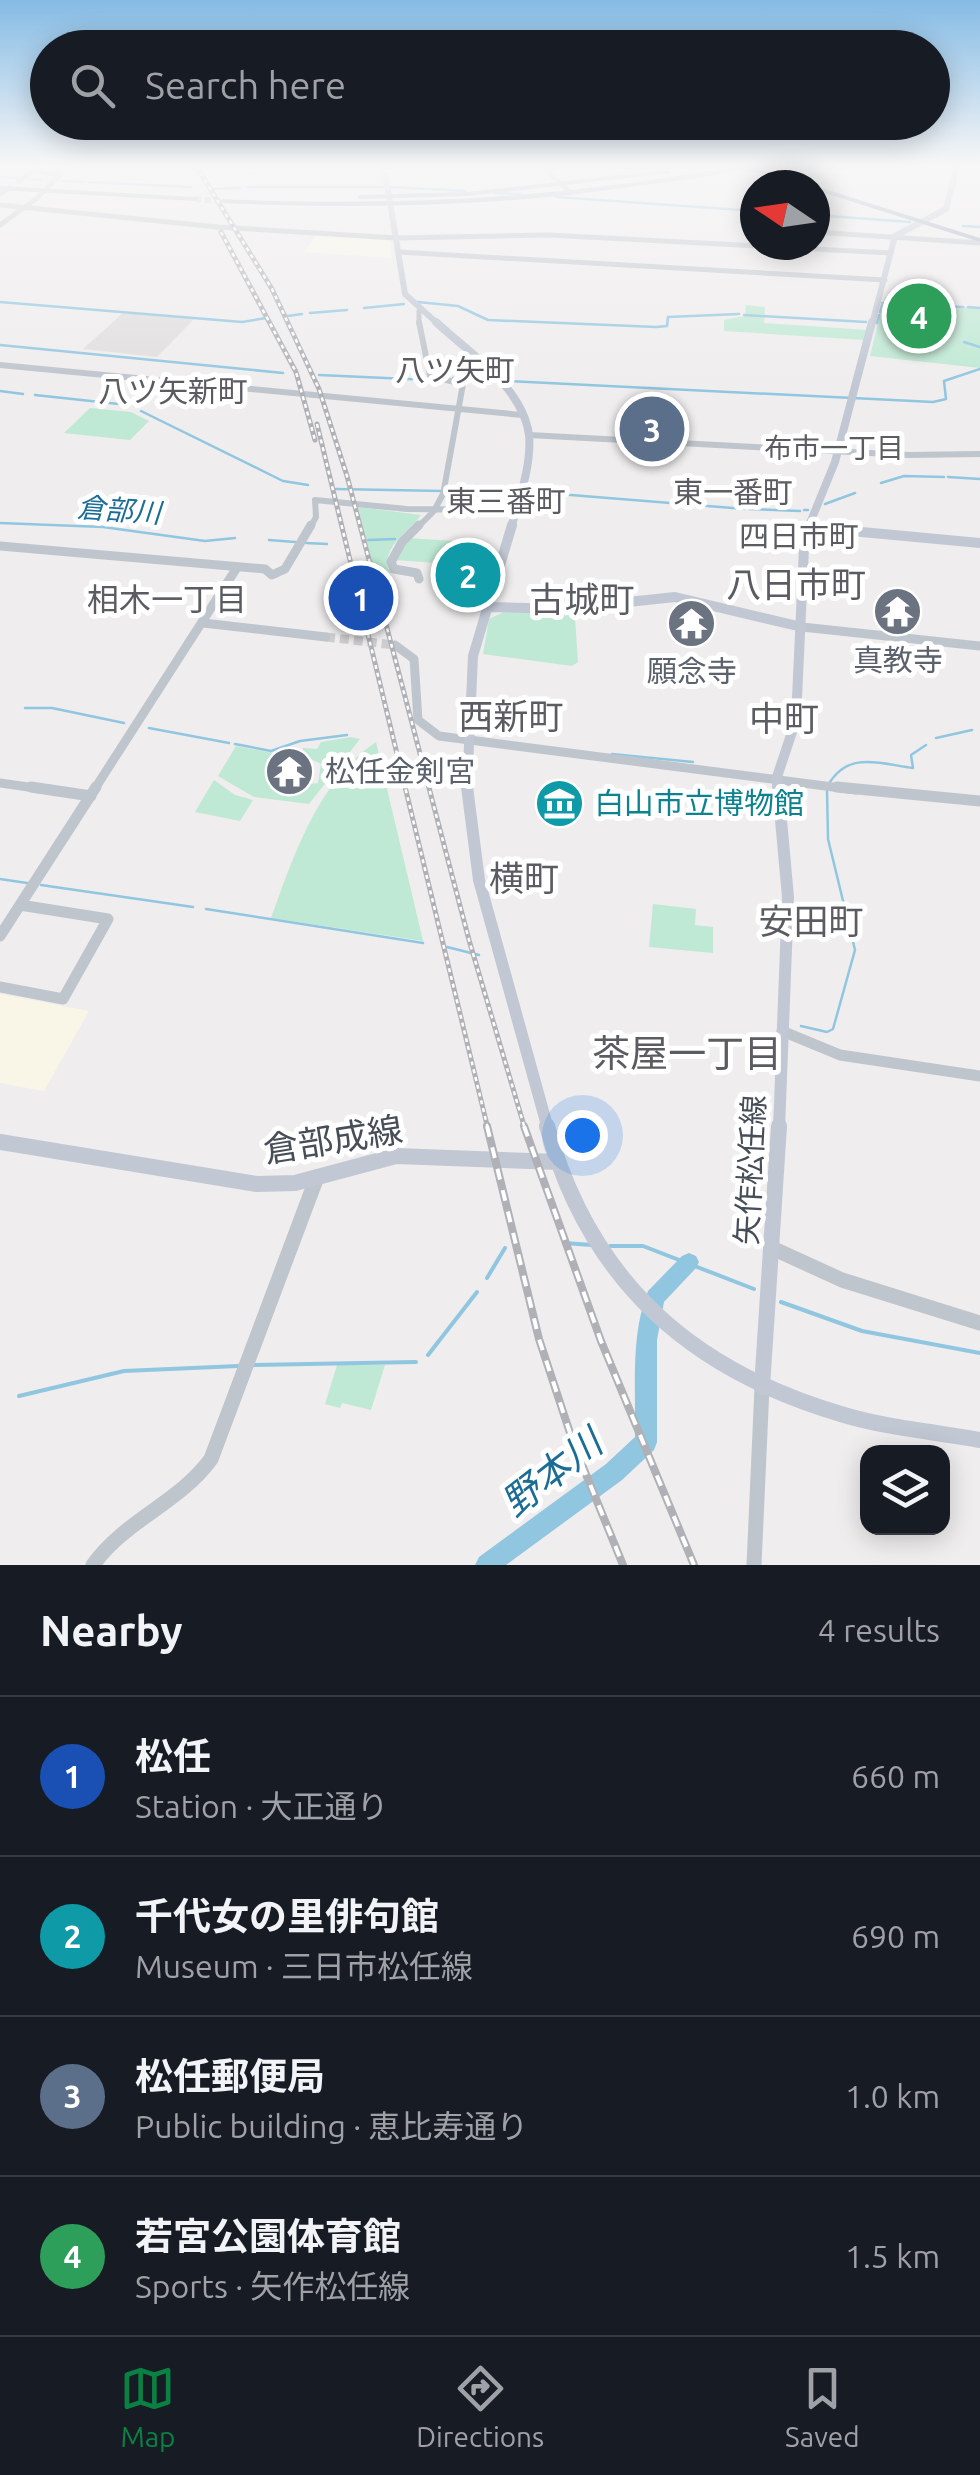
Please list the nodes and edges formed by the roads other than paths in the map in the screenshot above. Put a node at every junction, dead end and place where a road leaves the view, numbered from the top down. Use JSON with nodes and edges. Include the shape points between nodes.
{"nodes":[{"id":1,"x":396,"y":239,"type":"edge"},
{"id":2,"x":625,"y":239,"type":"edge"},
{"id":3,"x":894,"y":239,"type":"edge"},
{"id":4,"x":398,"y":252,"type":"junction"},
{"id":5,"x":891,"y":253,"type":"junction"},
{"id":6,"x":885,"y":280,"type":"junction"},
{"id":7,"x":420,"y":311,"type":"junction"},
{"id":8,"x":0,"y":365,"type":"edge"},
{"id":9,"x":459,"y":409,"type":"junction"},
{"id":10,"x":522,"y":414,"type":"junction"},
{"id":11,"x":529,"y":435,"type":"junction"},
{"id":12,"x":838,"y":452,"type":"junction"},
{"id":13,"x":980,"y":454,"type":"edge"},
{"id":14,"x":436,"y":508,"type":"junction"},
{"id":15,"x":516,"y":510,"type":"junction"},
{"id":16,"x":808,"y":527,"type":"junction"},
{"id":17,"x":980,"y":543,"type":"edge"},
{"id":18,"x":0,"y":546,"type":"edge"},
{"id":19,"x":236,"y":569,"type":"junction"},
{"id":20,"x":419,"y":579,"type":"dead end"},
{"id":21,"x":488,"y":607,"type":"junction"},
{"id":22,"x":203,"y":623,"type":"junction"},
{"id":23,"x":802,"y":628,"type":"junction"},
{"id":24,"x":326,"y":636,"type":"tunnel mouth"},
{"id":25,"x":395,"y":645,"type":"dead end"},
{"id":26,"x":980,"y":646,"type":"edge"},
{"id":27,"x":466,"y":742,"type":"junction"},
{"id":28,"x":777,"y":777,"type":"junction"},
{"id":29,"x":0,"y":783,"type":"edge"},
{"id":30,"x":91,"y":796,"type":"junction"},
{"id":31,"x":980,"y":801,"type":"edge"},
{"id":32,"x":20,"y":905,"type":"junction"},
{"id":33,"x":0,"y":936,"type":"edge"},
{"id":34,"x":0,"y":988,"type":"edge"},
{"id":35,"x":782,"y":1031,"type":"junction"},
{"id":36,"x":980,"y":1076,"type":"edge"},
{"id":37,"x":0,"y":1142,"type":"edge"},
{"id":38,"x":558,"y":1162,"type":"junction"},
{"id":39,"x":317,"y":1177,"type":"junction"},
{"id":40,"x":772,"y":1248,"type":"junction"},
{"id":41,"x":980,"y":1323,"type":"edge"},
{"id":42,"x":762,"y":1387,"type":"junction"},
{"id":43,"x":980,"y":1440,"type":"edge"},
{"id":44,"x":93,"y":1565,"type":"edge"},
{"id":45,"x":754,"y":1565,"type":"edge"}],
"edges":[{"from":1,"to":4,"type":"main road"},
{"from":2,"to":5,"type":"street"},
{"from":3,"to":5,"type":"main road","name":"矢作松任線"},
{"from":4,"to":6,"type":"street"},
{"from":4,"to":7,"type":"main road","via":[[405,294]]},
{"from":5,"to":6,"type":"main road","name":"矢作松任線"},
{"from":6,"to":12,"type":"main road","name":"矢作松任線"},
{"from":7,"to":9,"type":"street","via":[[430,376],[463,384]]},
{"from":7,"to":10,"type":"main road","via":[[499,380]]},
{"from":8,"to":9,"type":"street"},
{"from":9,"to":10,"type":"street"},
{"from":9,"to":14,"type":"street"},
{"from":10,"to":11,"type":"main road"},
{"from":11,"to":12,"type":"street"},
{"from":11,"to":15,"type":"main road"},
{"from":12,"to":13,"type":"street"},
{"from":12,"to":16,"type":"main road","name":"矢作松任線"},
{"from":14,"to":15,"type":"street"},
{"from":14,"to":19,"type":"street","via":[[315,500],[316,517],[285,569],[272,575]]},
{"from":14,"to":20,"type":"street","via":[[391,562]]},
{"from":15,"to":21,"type":"main road"},
{"from":16,"to":17,"type":"main road"},
{"from":16,"to":23,"type":"main road","name":"矢作松任線"},
{"from":18,"to":19,"type":"street"},
{"from":19,"to":22,"type":"street"},
{"from":21,"to":23,"type":"main road","via":[[563,609],[675,597]]},
{"from":21,"to":27,"type":"main road","via":[[473,656]]},
{"from":22,"to":24,"type":"street"},
{"from":22,"to":30,"type":"street"},
{"from":23,"to":26,"type":"street"},
{"from":23,"to":28,"type":"main road","name":"矢作松任線","via":[[796,720]]},
{"from":25,"to":27,"type":"street","via":[[414,660],[418,720],[438,736]]},
{"from":27,"to":28,"type":"street"},
{"from":27,"to":38,"type":"main road","via":[[479,880]]},
{"from":28,"to":31,"type":"street"},
{"from":28,"to":35,"type":"main road","name":"矢作松任線","via":[[788,897]]},
{"from":29,"to":30,"type":"street"},
{"from":30,"to":32,"type":"street"},
{"from":32,"to":33,"type":"street"},
{"from":32,"to":34,"type":"street","via":[[108,919],[63,998]]},
{"from":35,"to":36,"type":"street","via":[[840,1055]]},
{"from":35,"to":40,"type":"main road","name":"矢作松任線"},
{"from":37,"to":39,"type":"main road","name":"倉部成線","via":[[257,1184]]},
{"from":38,"to":39,"type":"main road","name":"倉部成線","via":[[396,1156]]},
{"from":38,"to":42,"type":"main road","via":[[597,1245],[645,1302],[716,1363]]},
{"from":39,"to":44,"type":"street","via":[[211,1458],[186,1488],[128,1528]]},
{"from":40,"to":41,"type":"street","via":[[842,1280]]},
{"from":40,"to":42,"type":"main road","name":"矢作松任線"},
{"from":42,"to":43,"type":"main road","via":[[847,1416]]},
{"from":42,"to":45,"type":"street"}]}
